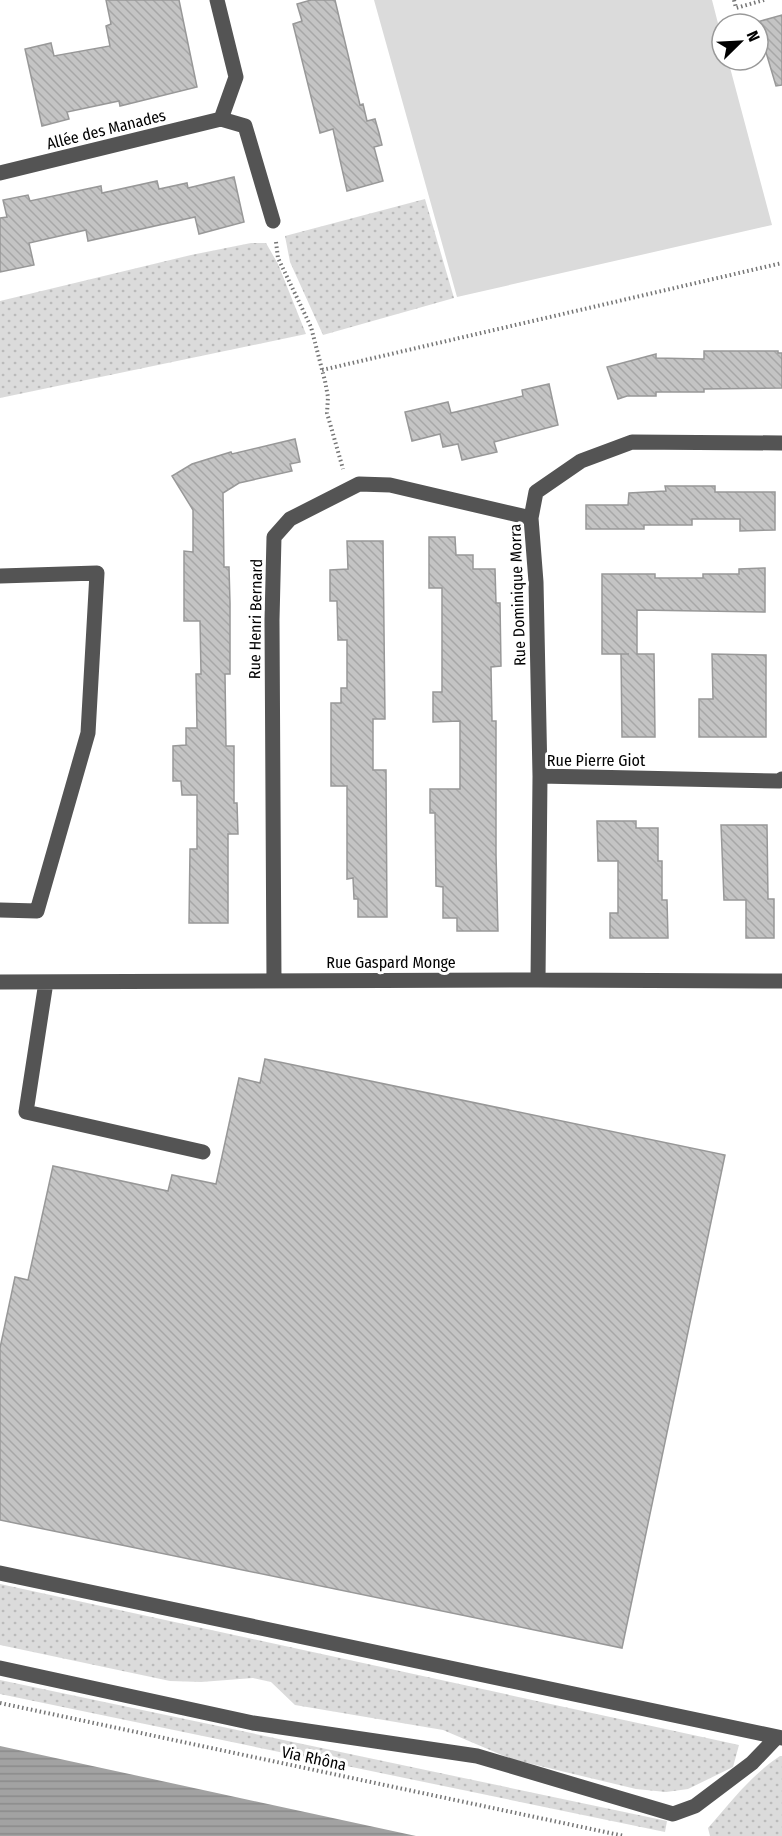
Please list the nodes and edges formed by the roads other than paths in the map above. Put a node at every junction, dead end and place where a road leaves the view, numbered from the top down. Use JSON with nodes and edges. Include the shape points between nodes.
{"nodes":[{"id":1,"x":217,"y":0,"type":"edge"},
{"id":2,"x":221,"y":119,"type":"junction"},
{"id":3,"x":0,"y":173,"type":"edge"},
{"id":4,"x":273,"y":221,"type":"road end"},
{"id":5,"x":782,"y":443,"type":"edge"},
{"id":6,"x":531,"y":518,"type":"junction"},
{"id":7,"x":0,"y":576,"type":"edge"},
{"id":8,"x":540,"y":776,"type":"junction"},
{"id":9,"x":782,"y":779,"type":"edge"},
{"id":10,"x":0,"y":910,"type":"edge"},
{"id":11,"x":274,"y":980,"type":"junction"},
{"id":12,"x":538,"y":980,"type":"junction"},
{"id":13,"x":782,"y":981,"type":"edge"},
{"id":14,"x":0,"y":982,"type":"edge"},
{"id":15,"x":45,"y":982,"type":"junction"},
{"id":16,"x":203,"y":1152,"type":"dead end"},
{"id":17,"x":0,"y":1573,"type":"edge"},
{"id":18,"x":0,"y":1668,"type":"edge"},
{"id":19,"x":780,"y":1738,"type":"edge"}],
"edges":[{"from":1,"to":2,"type":"street","via":[[236,77]]},
{"from":2,"to":3,"type":"street","name":"Allée des Manades"},
{"from":2,"to":4,"type":"street","via":[[245,126]]},
{"from":5,"to":6,"type":"street","name":"Rue Dominique Morra","via":[[632,442],[581,462],[536,492]]},
{"from":6,"to":8,"type":"street","name":"Rue Dominique Morra"},
{"from":6,"to":11,"type":"street","name":"Rue Henri Bernard","via":[[390,485],[359,484],[290,519],[274,537]]},
{"from":7,"to":10,"type":"street","via":[[96,573],[88,733],[50,867],[37,911]]},
{"from":8,"to":9,"type":"street","name":"Rue Pierre Giot"},
{"from":8,"to":12,"type":"street","name":"Rue Pierre Giot"},
{"from":11,"to":12,"type":"street","name":"Rue Gaspard Monge"},
{"from":11,"to":15,"type":"street","name":"Rue Gaspard Monge"},
{"from":12,"to":13,"type":"street","name":"Rue Gaspard Monge"},
{"from":14,"to":15,"type":"street","name":"Rue Gaspard Monge"},
{"from":15,"to":16,"type":"street","via":[[27,1112]]},
{"from":17,"to":19,"type":"street"},
{"from":18,"to":19,"type":"street","via":[[253,1723],[477,1756],[673,1814],[695,1806]]}]}
